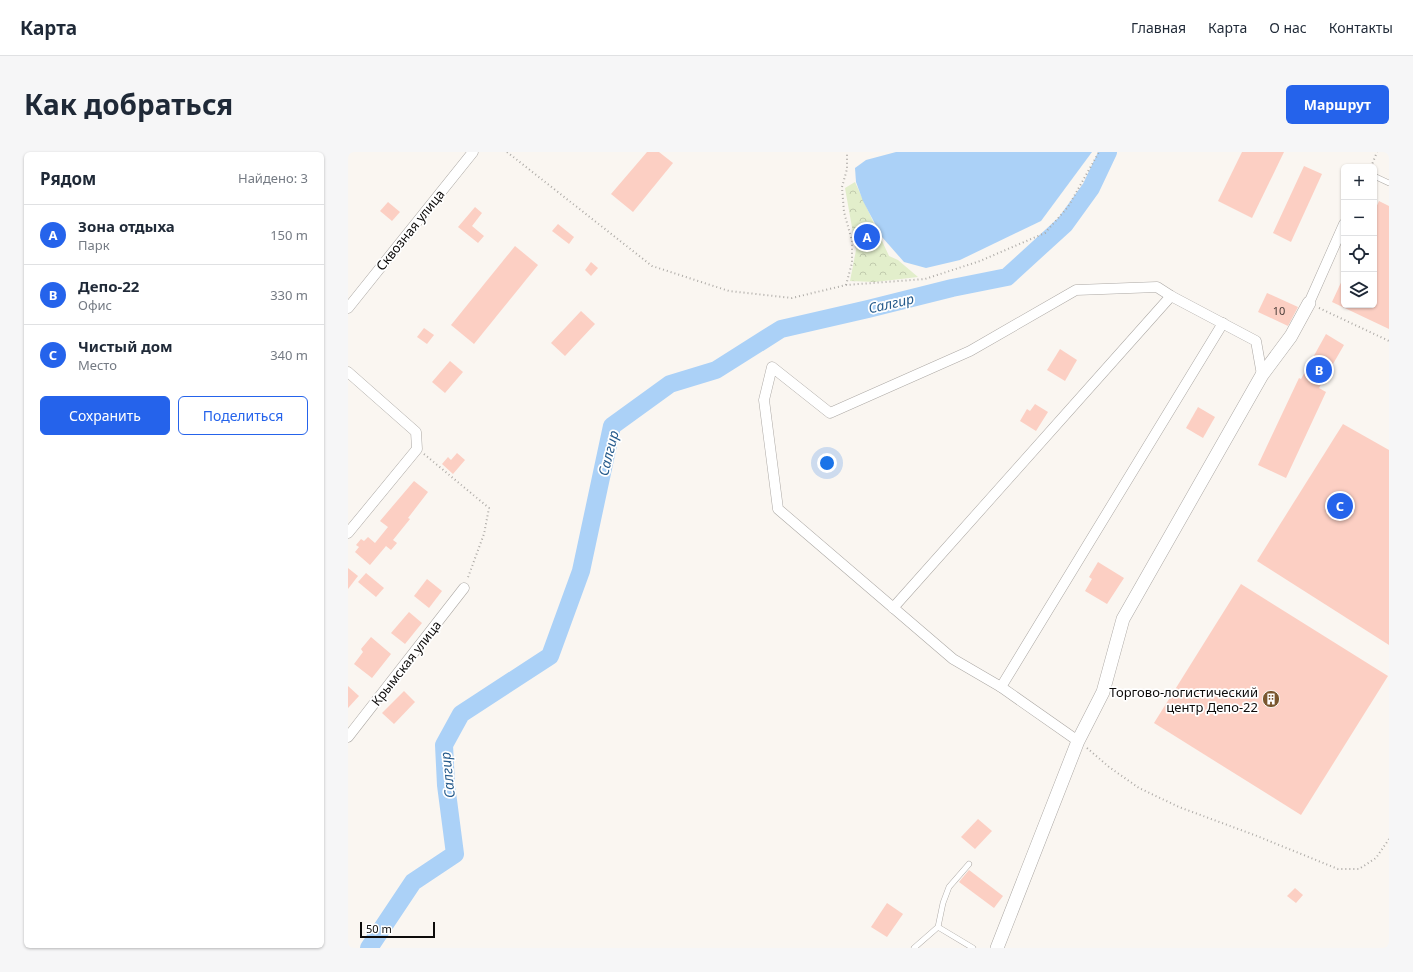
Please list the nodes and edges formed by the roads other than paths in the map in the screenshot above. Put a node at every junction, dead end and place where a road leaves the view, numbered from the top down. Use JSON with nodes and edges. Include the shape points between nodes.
{"nodes":[{"id":1,"x":469,"y":154,"type":"edge"},
{"id":2,"x":1377,"y":177,"type":"edge"},
{"id":3,"x":1389,"y":183,"type":"edge"},
{"id":4,"x":1341,"y":231,"type":"edge"},
{"id":5,"x":1171,"y":296,"type":"junction"},
{"id":6,"x":1309,"y":303,"type":"joint"},
{"id":7,"x":348,"y":308,"type":"edge"},
{"id":8,"x":1223,"y":323,"type":"junction"},
{"id":9,"x":348,"y":372,"type":"edge"},
{"id":10,"x":1262,"y":375,"type":"junction"},
{"id":11,"x":348,"y":533,"type":"edge"},
{"id":12,"x":464,"y":588,"type":"road end"},
{"id":13,"x":893,"y":608,"type":"junction"},
{"id":14,"x":1001,"y":687,"type":"junction"},
{"id":15,"x":348,"y":737,"type":"edge"},
{"id":16,"x":1078,"y":740,"type":"junction"},
{"id":17,"x":969,"y":864,"type":"dead end"},
{"id":18,"x":938,"y":926,"type":"junction"},
{"id":19,"x":914,"y":948,"type":"edge"},
{"id":20,"x":973,"y":948,"type":"edge"},
{"id":21,"x":997,"y":948,"type":"edge"}],
"edges":[{"from":1,"to":7,"type":"street","name":"Сквозная улица"},
{"from":2,"to":3,"type":"lane"},
{"from":4,"to":6,"type":"street"},
{"from":5,"to":8,"type":"street"},
{"from":5,"to":13,"type":"street"},
{"from":5,"to":13,"type":"street","via":[[1157,287],[1076,290],[970,351],[830,413],[772,367],[764,400],[778,509]]},
{"from":6,"to":10,"type":"street","via":[[1291,336]]},
{"from":8,"to":10,"type":"street","via":[[1256,341]]},
{"from":8,"to":14,"type":"street"},
{"from":9,"to":11,"type":"street","via":[[416,432],[417,448]]},
{"from":10,"to":16,"type":"street","via":[[1123,619],[1103,692]]},
{"from":12,"to":15,"type":"street","name":"Крымская улица"},
{"from":13,"to":14,"type":"street","via":[[953,659]]},
{"from":14,"to":16,"type":"street"},
{"from":16,"to":21,"type":"street"},
{"from":17,"to":18,"type":"lane","via":[[949,887]]},
{"from":18,"to":19,"type":"lane"},
{"from":18,"to":20,"type":"lane"}]}
